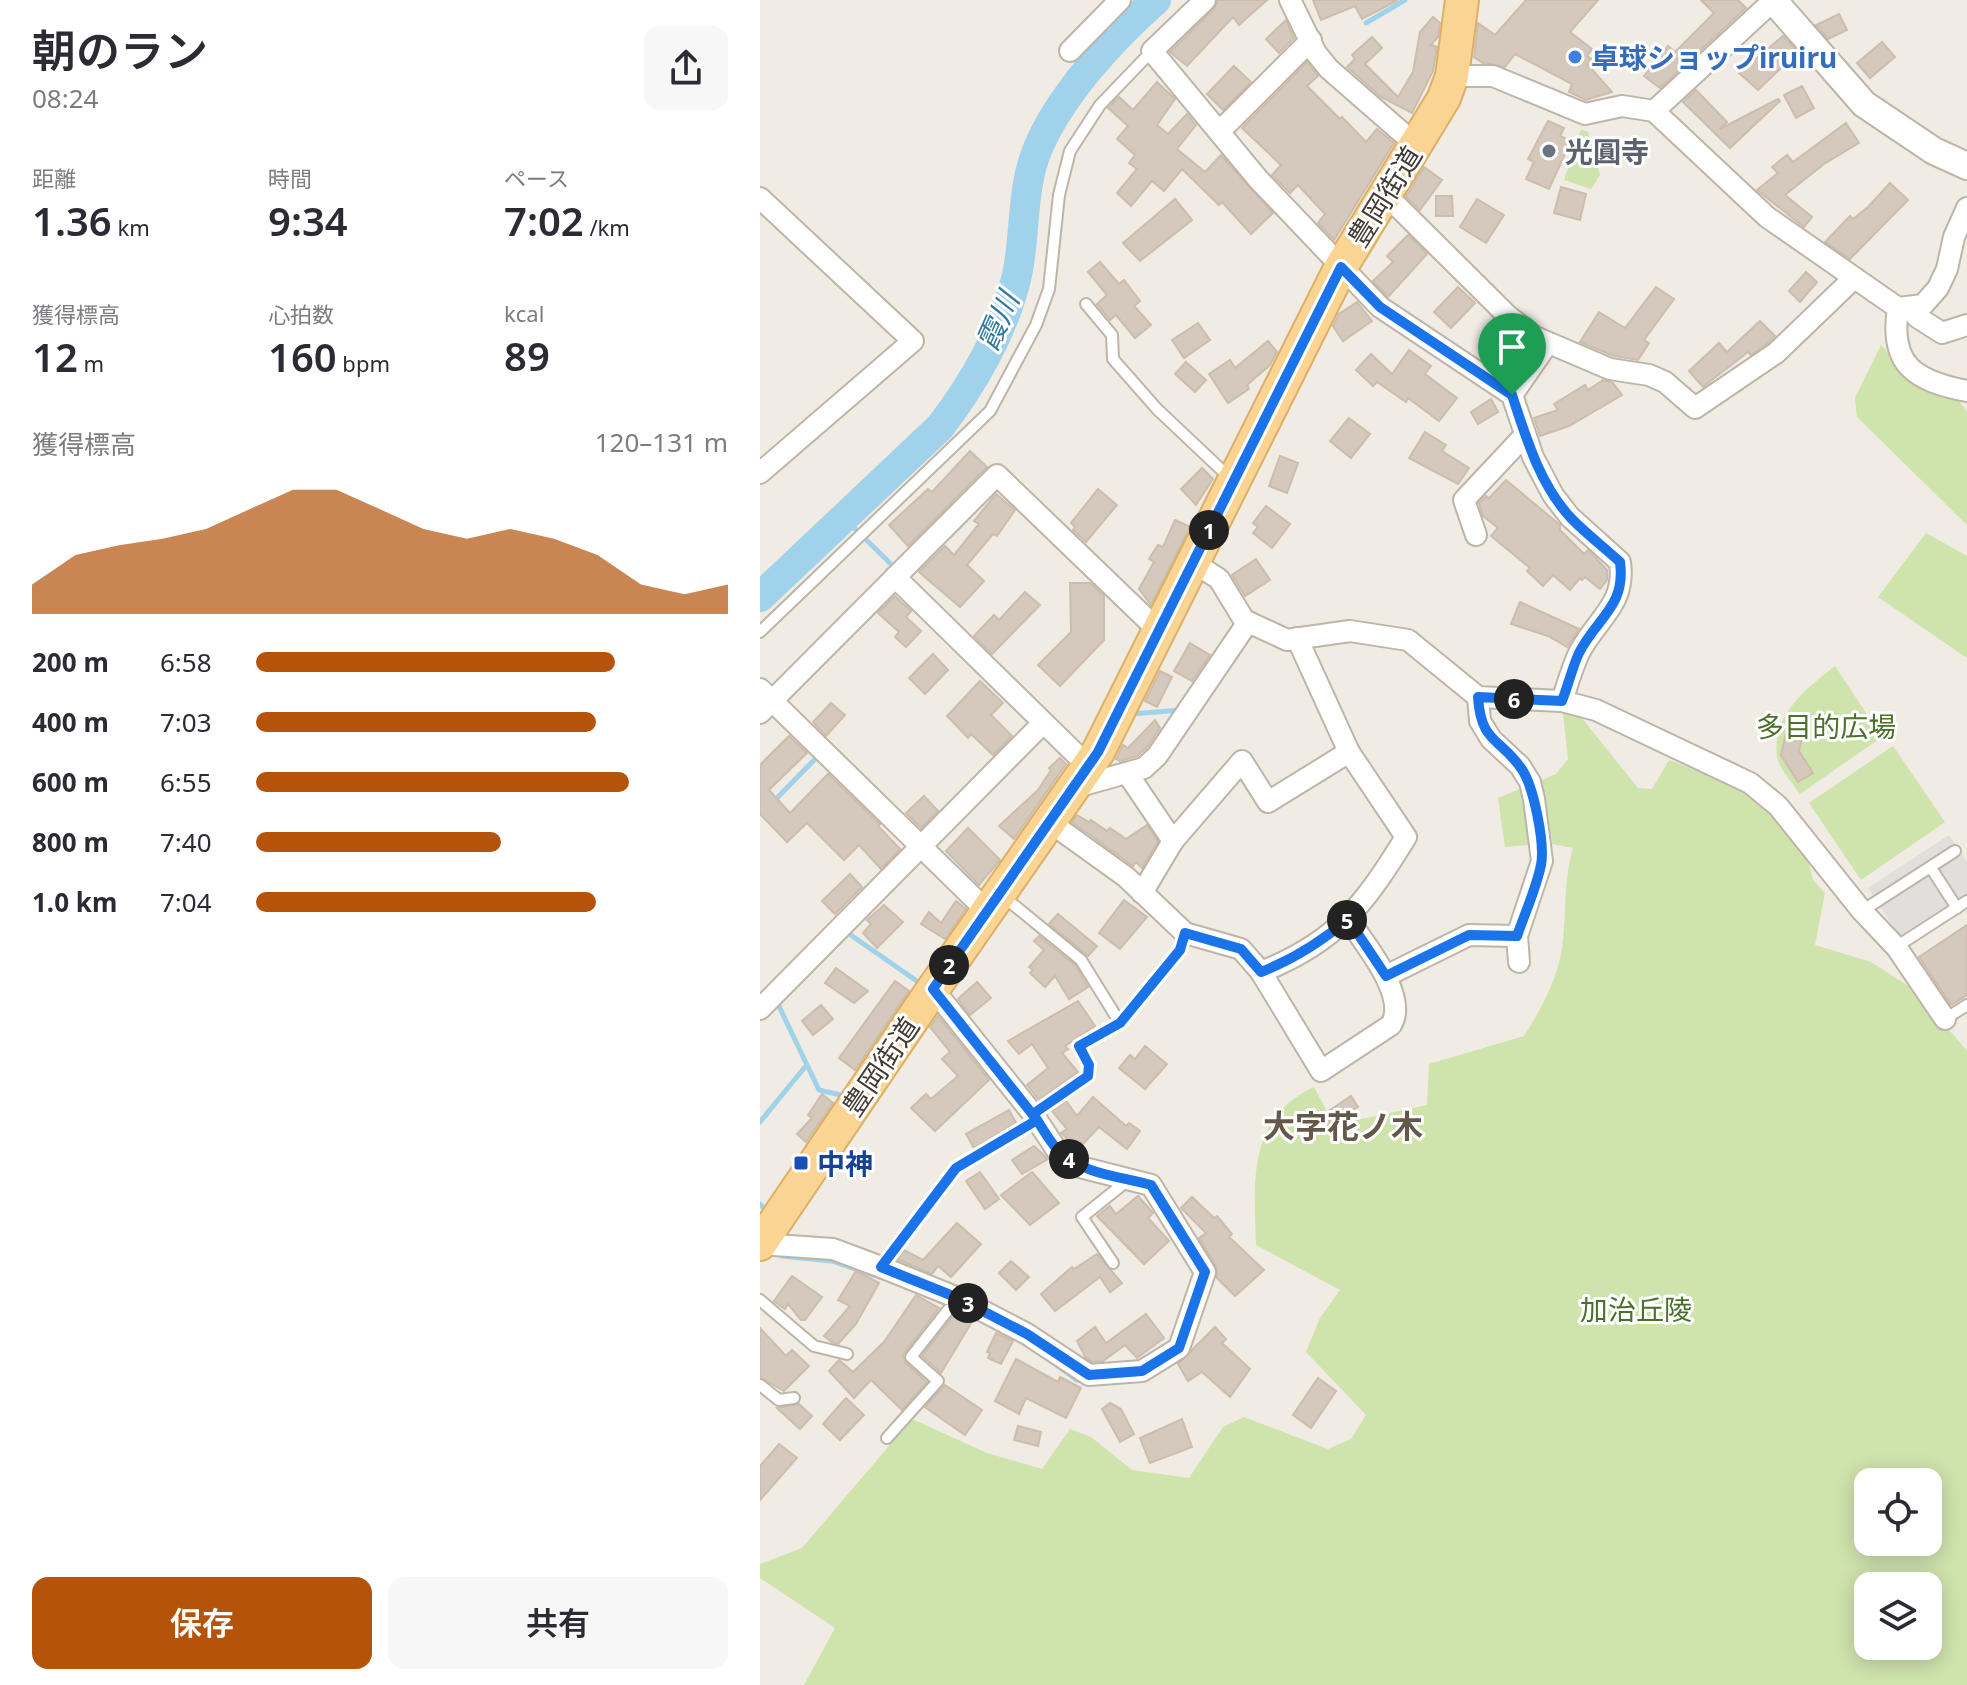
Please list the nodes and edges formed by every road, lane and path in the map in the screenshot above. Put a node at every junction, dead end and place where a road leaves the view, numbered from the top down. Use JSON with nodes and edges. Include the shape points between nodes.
{"nodes":[{"id":1,"x":1120,"y":0,"type":"edge"},
{"id":2,"x":1205,"y":0,"type":"edge"},
{"id":3,"x":1290,"y":0,"type":"edge"},
{"id":4,"x":1462,"y":0,"type":"edge"},
{"id":5,"x":1773,"y":0,"type":"edge"},
{"id":6,"x":1311,"y":40,"type":"junction"},
{"id":7,"x":1070,"y":51,"type":"dead end"},
{"id":8,"x":1152,"y":51,"type":"junction"},
{"id":9,"x":1452,"y":76,"type":"junction"},
{"id":10,"x":1654,"y":111,"type":"junction"},
{"id":11,"x":1219,"y":132,"type":"junction"},
{"id":12,"x":1415,"y":144,"type":"junction"},
{"id":13,"x":1967,"y":166,"type":"edge"},
{"id":14,"x":1383,"y":192,"type":"junction"},
{"id":15,"x":760,"y":198,"type":"edge"},
{"id":16,"x":1967,"y":208,"type":"edge"},
{"id":17,"x":1341,"y":267,"type":"junction"},
{"id":18,"x":1854,"y":278,"type":"junction"},
{"id":19,"x":1086,"y":304,"type":"dead end"},
{"id":20,"x":1904,"y":309,"type":"junction"},
{"id":21,"x":1967,"y":325,"type":"edge"},
{"id":22,"x":1548,"y":343,"type":"junction"},
{"id":23,"x":1967,"y":391,"type":"edge"},
{"id":24,"x":1512,"y":395,"type":"junction"},
{"id":25,"x":1525,"y":435,"type":"junction"},
{"id":26,"x":760,"y":473,"type":"edge"},
{"id":27,"x":1233,"y":481,"type":"junction"},
{"id":28,"x":1476,"y":535,"type":"dead end"},
{"id":29,"x":1193,"y":562,"type":"junction"},
{"id":30,"x":895,"y":577,"type":"junction"},
{"id":31,"x":1248,"y":622,"type":"junction"},
{"id":32,"x":1159,"y":631,"type":"junction"},
{"id":33,"x":760,"y":632,"type":"edge"},
{"id":34,"x":1297,"y":638,"type":"junction"},
{"id":35,"x":1478,"y":697,"type":"junction"},
{"id":36,"x":764,"y":701,"type":"edge"},
{"id":37,"x":1562,"y":701,"type":"junction"},
{"id":38,"x":1043,"y":723,"type":"junction"},
{"id":39,"x":1349,"y":752,"type":"junction"},
{"id":40,"x":1127,"y":773,"type":"junction"},
{"id":41,"x":1083,"y":777,"type":"junction"},
{"id":42,"x":1051,"y":823,"type":"junction"},
{"id":43,"x":1173,"y":841,"type":"junction"},
{"id":44,"x":922,"y":844,"type":"junction"},
{"id":45,"x":1955,"y":851,"type":"dead end"},
{"id":46,"x":1931,"y":868,"type":"junction"},
{"id":47,"x":1142,"y":893,"type":"junction"},
{"id":48,"x":994,"y":903,"type":"junction"},
{"id":49,"x":1962,"y":904,"type":"edge"},
{"id":50,"x":1862,"y":911,"type":"junction"},
{"id":51,"x":1348,"y":919,"type":"junction"},
{"id":52,"x":1185,"y":933,"type":"junction"},
{"id":53,"x":1517,"y":936,"type":"junction"},
{"id":54,"x":1896,"y":947,"type":"junction"},
{"id":55,"x":1519,"y":962,"type":"dead end"},
{"id":56,"x":1261,"y":972,"type":"junction"},
{"id":57,"x":1386,"y":976,"type":"junction"},
{"id":58,"x":933,"y":989,"type":"junction"},
{"id":59,"x":1967,"y":1005,"type":"edge"},
{"id":60,"x":760,"y":1009,"type":"edge"},
{"id":61,"x":1945,"y":1019,"type":"joint"},
{"id":62,"x":1120,"y":1023,"type":"junction"},
{"id":63,"x":1035,"y":1117,"type":"junction"},
{"id":64,"x":1129,"y":1180,"type":"junction"},
{"id":65,"x":763,"y":1233,"type":"edge"},
{"id":66,"x":1113,"y":1263,"type":"dead end"},
{"id":67,"x":881,"y":1267,"type":"junction"},
{"id":68,"x":760,"y":1300,"type":"edge"},
{"id":69,"x":953,"y":1303,"type":"junction"},
{"id":70,"x":847,"y":1354,"type":"dead end"},
{"id":71,"x":760,"y":1385,"type":"edge"},
{"id":72,"x":794,"y":1398,"type":"dead end"},
{"id":73,"x":887,"y":1438,"type":"dead end"}],
"edges":[{"from":1,"to":7,"type":"street"},
{"from":2,"to":8,"type":"street"},
{"from":3,"to":6,"type":"street"},
{"from":4,"to":9,"type":"main road","name":"豊岡街道"},
{"from":5,"to":10,"type":"street"},
{"from":5,"to":13,"type":"street","via":[[1864,104],[1934,151]]},
{"from":6,"to":11,"type":"street"},
{"from":6,"to":12,"type":"street","via":[[1329,69]]},
{"from":8,"to":11,"type":"street"},
{"from":8,"to":33,"type":"lane","via":[[1100,105],[1070,151],[1059,195],[1049,289],[990,411]]},
{"from":9,"to":10,"type":"street","via":[[1493,76],[1585,114],[1622,106]]},
{"from":9,"to":12,"type":"main road","name":"豊岡街道"},
{"from":10,"to":18,"type":"street","via":[[1767,217]]},
{"from":11,"to":17,"type":"street"},
{"from":12,"to":14,"type":"main road","name":"豊岡街道"},
{"from":14,"to":17,"type":"main road","name":"豊岡街道"},
{"from":14,"to":22,"type":"street","via":[[1508,316]]},
{"from":15,"to":26,"type":"street","via":[[913,341]]},
{"from":16,"to":20,"type":"street","via":[[1938,288],[1923,305]]},
{"from":17,"to":24,"type":"street","via":[[1380,307]]},
{"from":17,"to":27,"type":"main road","name":"豊岡街道"},
{"from":18,"to":20,"type":"street"},
{"from":18,"to":22,"type":"street","via":[[1776,353],[1695,408],[1665,382],[1610,369]]},
{"from":19,"to":27,"type":"lane","via":[[1112,335],[1113,359]]},
{"from":20,"to":21,"type":"street","via":[[1942,333]]},
{"from":20,"to":23,"type":"street","via":[[1894,336],[1908,365],[1919,376]]},
{"from":22,"to":24,"type":"street"},
{"from":24,"to":25,"type":"street"},
{"from":25,"to":28,"type":"street","via":[[1464,500]]},
{"from":25,"to":37,"type":"street","via":[[1553,495],[1620,562],[1620,594],[1580,652]]},
{"from":27,"to":29,"type":"main road","name":"豊岡街道"},
{"from":29,"to":31,"type":"street","via":[[1219,579]]},
{"from":29,"to":32,"type":"main road","name":"豊岡街道"},
{"from":30,"to":32,"type":"street","via":[[997,475]]},
{"from":30,"to":36,"type":"street"},
{"from":30,"to":38,"type":"street"},
{"from":31,"to":34,"type":"street","via":[[1287,640]]},
{"from":31,"to":40,"type":"street","via":[[1157,756],[1144,768]]},
{"from":32,"to":41,"type":"main road","name":"豊岡街道"},
{"from":34,"to":35,"type":"street","via":[[1350,631],[1408,640]]},
{"from":34,"to":39,"type":"street"},
{"from":35,"to":37,"type":"street"},
{"from":35,"to":53,"type":"street","via":[[1480,721],[1520,766],[1534,799],[1542,861]]},
{"from":36,"to":44,"type":"street"},
{"from":37,"to":50,"type":"street","via":[[1596,710],[1760,790]]},
{"from":38,"to":41,"type":"street"},
{"from":38,"to":44,"type":"street"},
{"from":39,"to":43,"type":"street","via":[[1268,802],[1242,761]]},
{"from":39,"to":51,"type":"street","via":[[1406,837],[1371,894]]},
{"from":40,"to":41,"type":"street"},
{"from":40,"to":43,"type":"street"},
{"from":41,"to":42,"type":"main road","name":"豊岡街道"},
{"from":42,"to":47,"type":"street"},
{"from":42,"to":48,"type":"main road","name":"豊岡街道"},
{"from":43,"to":47,"type":"street"},
{"from":44,"to":48,"type":"street"},
{"from":44,"to":60,"type":"street"},
{"from":45,"to":46,"type":"lane"},
{"from":46,"to":49,"type":"lane"},
{"from":46,"to":50,"type":"lane"},
{"from":47,"to":52,"type":"street"},
{"from":48,"to":58,"type":"main road","name":"豊岡街道"},
{"from":48,"to":62,"type":"lane","via":[[1081,960]]},
{"from":49,"to":54,"type":"lane"},
{"from":50,"to":54,"type":"street"},
{"from":51,"to":56,"type":"street","via":[[1321,942]]},
{"from":51,"to":57,"type":"street"},
{"from":52,"to":56,"type":"street","via":[[1241,949]]},
{"from":52,"to":62,"type":"lane","via":[[1180,950]]},
{"from":53,"to":55,"type":"street"},
{"from":53,"to":57,"type":"street","via":[[1469,935]]},
{"from":54,"to":61,"type":"street"},
{"from":56,"to":57,"type":"street","via":[[1321,1071],[1391,1025],[1396,1008]]},
{"from":58,"to":63,"type":"street"},
{"from":58,"to":65,"type":"main road","name":"豊岡街道"},
{"from":59,"to":61,"type":"lane"},
{"from":62,"to":63,"type":"lane","via":[[1079,1046],[1089,1065],[1088,1076]]},
{"from":63,"to":64,"type":"street","via":[[1056,1149],[1080,1167]]},
{"from":63,"to":67,"type":"lane","via":[[956,1168]]},
{"from":64,"to":66,"type":"lane","via":[[1082,1217]]},
{"from":64,"to":69,"type":"street","via":[[1151,1185],[1205,1272],[1179,1348],[1142,1371],[1089,1375],[1027,1334]]},
{"from":65,"to":67,"type":"street","via":[[833,1249]]},
{"from":67,"to":69,"type":"street"},
{"from":68,"to":70,"type":"lane","via":[[814,1346]]},
{"from":69,"to":73,"type":"lane","via":[[911,1357],[938,1381]]},
{"from":71,"to":72,"type":"lane","via":[[779,1400]]}]}
